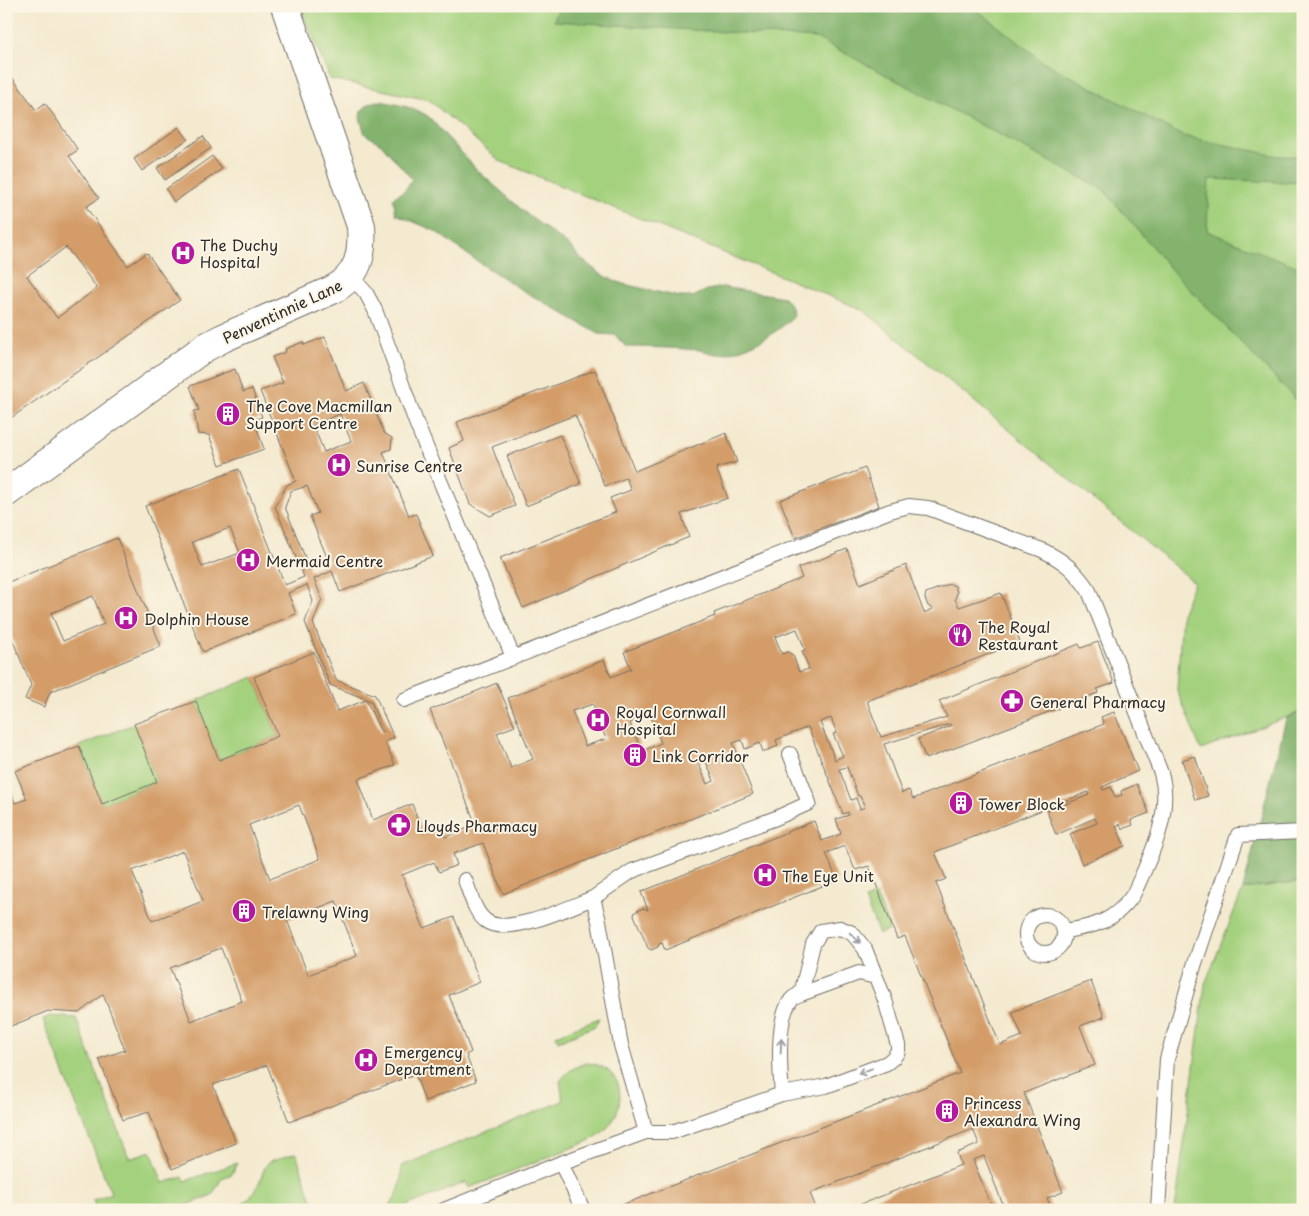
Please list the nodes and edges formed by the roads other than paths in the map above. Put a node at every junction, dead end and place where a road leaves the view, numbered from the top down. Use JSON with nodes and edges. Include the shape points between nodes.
{"nodes":[{"id":1,"x":286,"y":6,"type":"edge"},
{"id":2,"x":351,"y":276,"type":"junction"},
{"id":3,"x":6,"y":493,"type":"edge"},
{"id":4,"x":513,"y":657,"type":"junction"},
{"id":5,"x":404,"y":700,"type":"dead end"},
{"id":6,"x":790,"y":754,"type":"dead end"},
{"id":7,"x":1303,"y":832,"type":"edge"},
{"id":8,"x":465,"y":880,"type":"dead end"},
{"id":9,"x":593,"y":898,"type":"junction"},
{"id":10,"x":1064,"y":932,"type":"dead end"},
{"id":11,"x":876,"y":978,"type":"junction"},
{"id":12,"x":801,"y":994,"type":"junction"},
{"id":13,"x":782,"y":1094,"type":"junction"},
{"id":14,"x":646,"y":1132,"type":"junction"},
{"id":15,"x":561,"y":1163,"type":"junction"},
{"id":16,"x":444,"y":1210,"type":"edge"},
{"id":17,"x":583,"y":1210,"type":"edge"},
{"id":18,"x":1158,"y":1210,"type":"edge"}],
"edges":[{"from":1,"to":2,"type":"street","name":"Penventinnie Lane","via":[[361,226],[360,259]]},
{"from":2,"to":3,"type":"street","name":"Penventinnie Lane","via":[[341,286],[204,348]]},
{"from":2,"to":4,"type":"lane","via":[[366,293],[378,318],[417,425]]},
{"from":4,"to":5,"type":"lane"},
{"from":4,"to":10,"type":"lane","via":[[901,507],[928,508],[1042,550],[1069,566],[1089,591],[1156,759],[1165,797],[1162,822],[1142,876],[1126,906],[1092,927]]},
{"from":6,"to":9,"type":"lane","via":[[809,804],[632,871]]},
{"from":7,"to":18,"type":"lane","via":[[1238,836],[1167,1059]]},
{"from":8,"to":9,"type":"lane","via":[[479,912],[493,925],[513,925]]},
{"from":9,"to":14,"type":"lane","via":[[621,1044]]},
{"from":11,"to":12,"type":"lane","via":[[860,973]]},
{"from":12,"to":11,"type":"lane","one_way":true,"via":[[814,944],[822,931],[840,928],[852,933],[865,949]]},
{"from":11,"to":13,"type":"lane","one_way":true,"via":[[898,1045],[894,1057],[887,1063],[826,1086]]},
{"from":13,"to":12,"type":"lane","one_way":true,"via":[[780,1065],[784,1016],[791,999]]},
{"from":13,"to":14,"type":"lane","via":[[672,1132]]},
{"from":14,"to":15,"type":"lane"},
{"from":15,"to":16,"type":"lane"},
{"from":15,"to":17,"type":"lane"}]}
